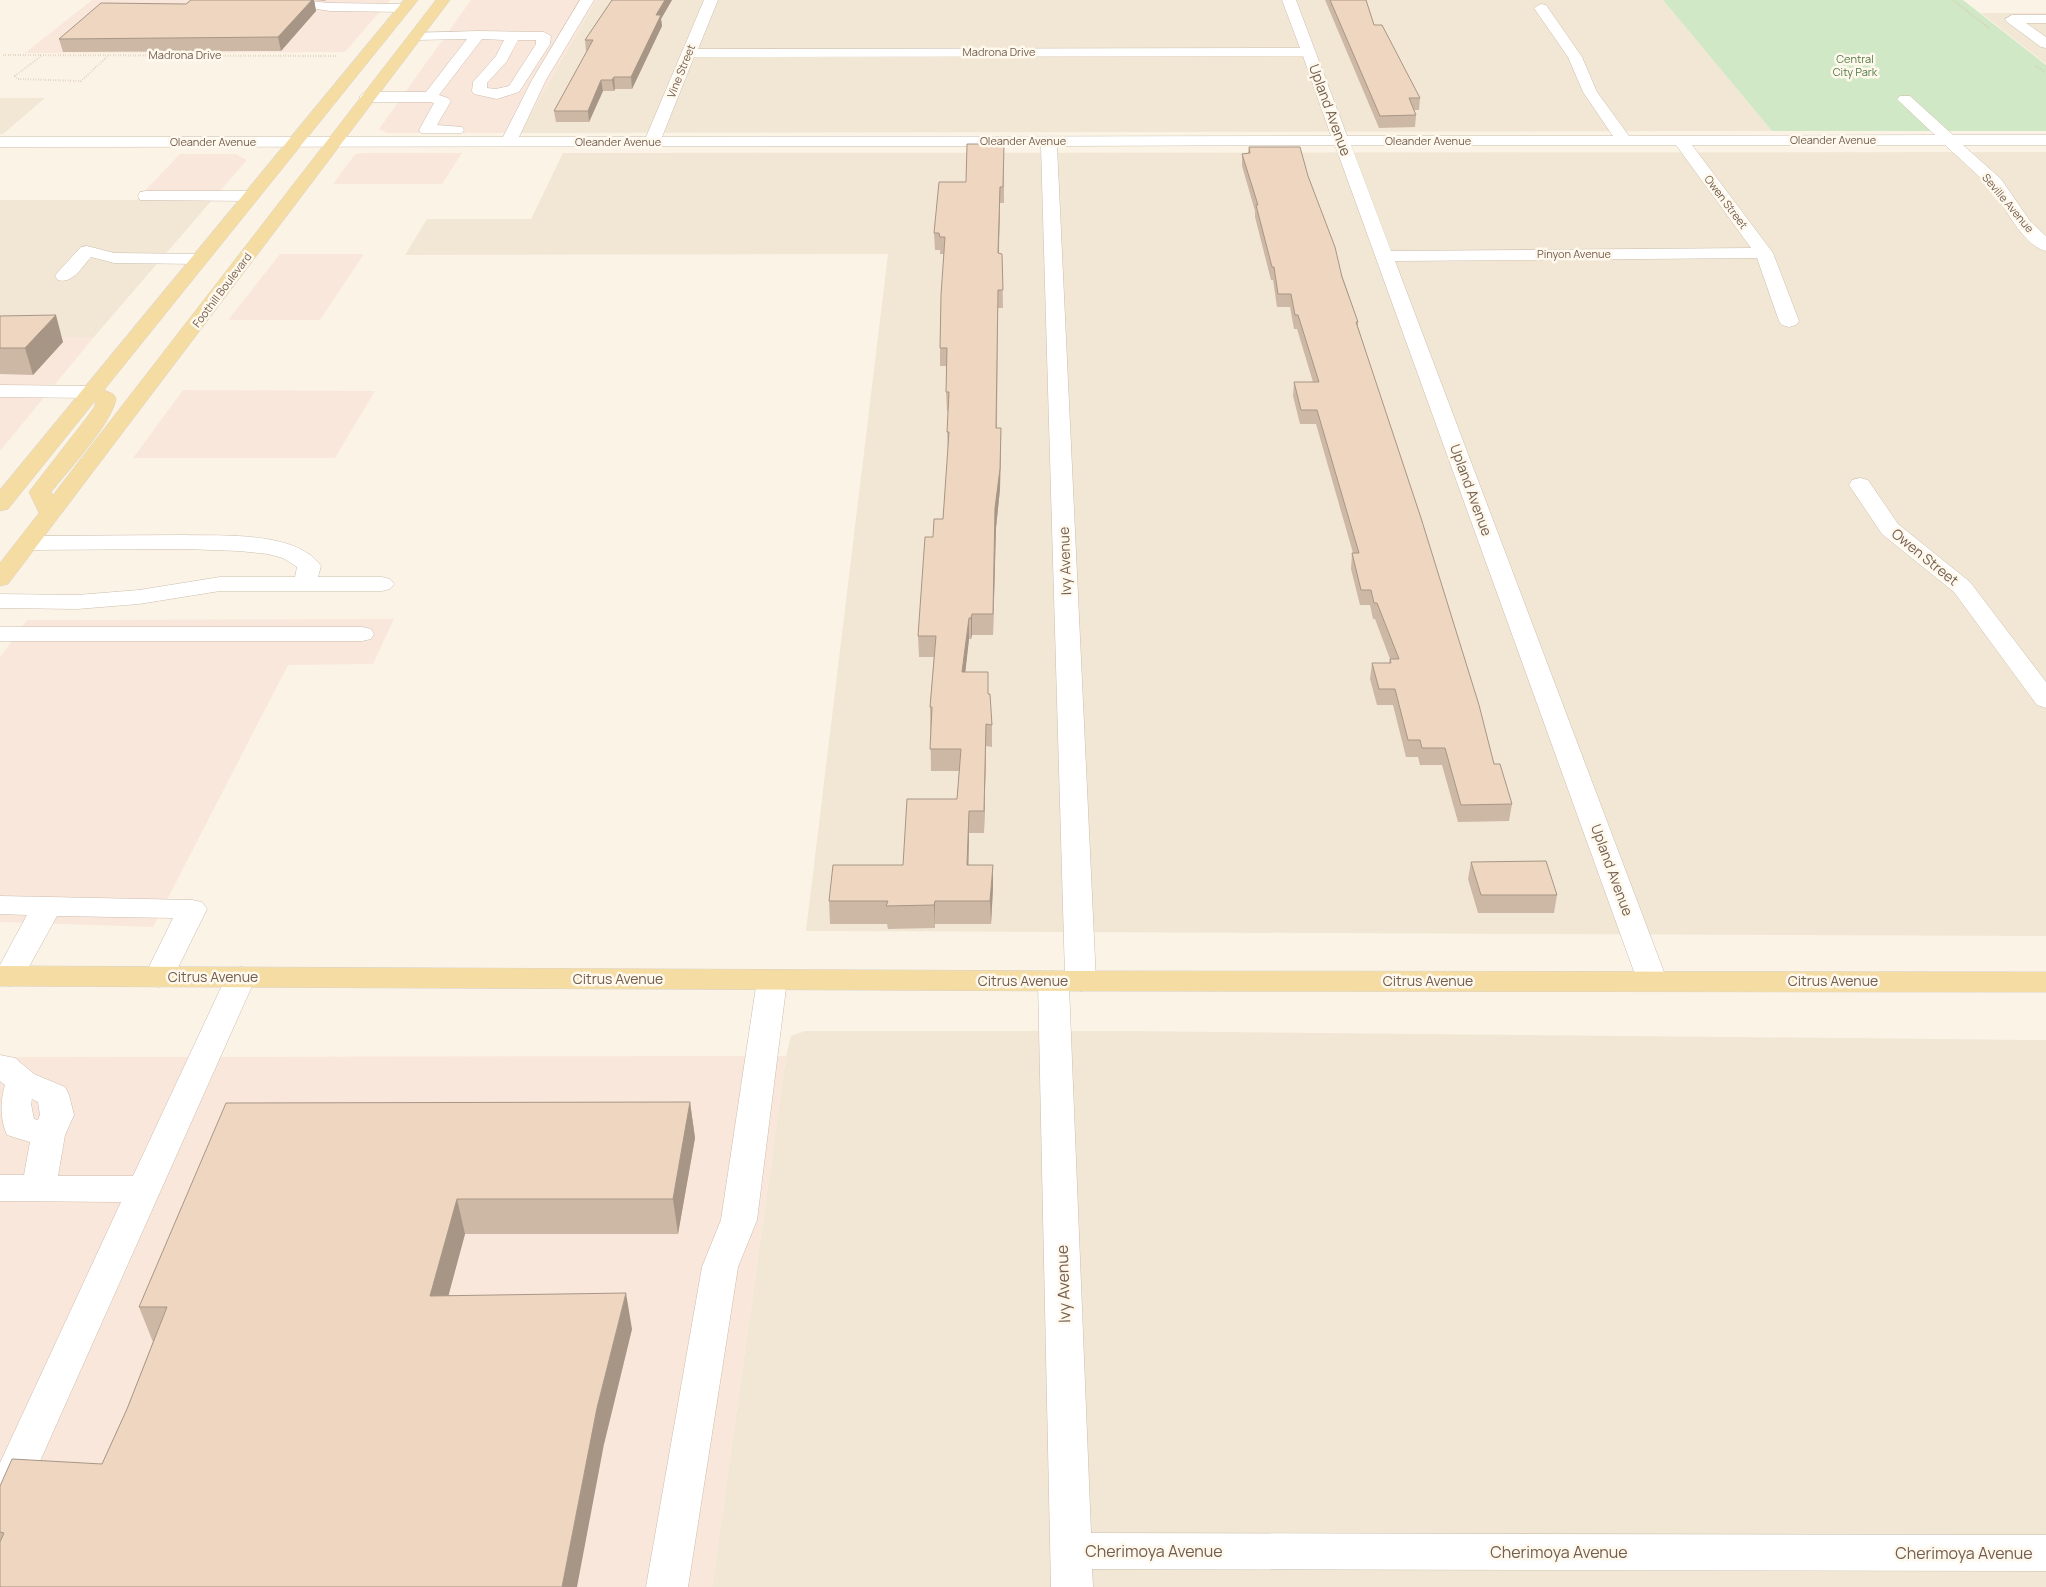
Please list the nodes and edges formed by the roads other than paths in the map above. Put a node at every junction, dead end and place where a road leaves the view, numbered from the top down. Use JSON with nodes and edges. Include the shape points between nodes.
{"nodes":[{"id":1,"x":304,"y":0,"type":"edge"},
{"id":2,"x":443,"y":0,"type":"edge"},
{"id":3,"x":587,"y":0,"type":"edge"},
{"id":4,"x":710,"y":0,"type":"edge"},
{"id":5,"x":1289,"y":0,"type":"edge"},
{"id":6,"x":408,"y":4,"type":"edge"},
{"id":7,"x":1541,"y":8,"type":"dead end"},
{"id":8,"x":2046,"y":19,"type":"edge"},
{"id":9,"x":478,"y":35,"type":"junction"},
{"id":10,"x":416,"y":36,"type":"junction"},
{"id":11,"x":512,"y":37,"type":"junction"},
{"id":12,"x":2046,"y":44,"type":"edge"},
{"id":13,"x":1309,"y":52,"type":"junction"},
{"id":14,"x":689,"y":53,"type":"junction"},
{"id":15,"x":367,"y":97,"type":"junction"},
{"id":16,"x":430,"y":98,"type":"junction"},
{"id":17,"x":1904,"y":99,"type":"dead end"},
{"id":18,"x":1680,"y":140,"type":"junction"},
{"id":19,"x":1949,"y":140,"type":"junction"},
{"id":20,"x":2046,"y":140,"type":"edge"},
{"id":21,"x":1049,"y":141,"type":"junction"},
{"id":22,"x":1341,"y":141,"type":"junction"},
{"id":23,"x":1625,"y":141,"type":"junction"},
{"id":24,"x":0,"y":142,"type":"edge"},
{"id":25,"x":295,"y":142,"type":"junction"},
{"id":26,"x":333,"y":142,"type":"junction"},
{"id":27,"x":474,"y":142,"type":"junction"},
{"id":28,"x":508,"y":142,"type":"junction"},
{"id":29,"x":652,"y":142,"type":"junction"},
{"id":30,"x":146,"y":196,"type":"dead end"},
{"id":31,"x":251,"y":196,"type":"junction"},
{"id":32,"x":2046,"y":246,"type":"edge"},
{"id":33,"x":1764,"y":253,"type":"junction"},
{"id":34,"x":1385,"y":256,"type":"junction"},
{"id":35,"x":195,"y":264,"type":"junction"},
{"id":36,"x":1789,"y":321,"type":"dead end"},
{"id":37,"x":0,"y":391,"type":"edge"},
{"id":38,"x":91,"y":392,"type":"junction"},
{"id":39,"x":1860,"y":484,"type":"dead end"},
{"id":40,"x":0,"y":504,"type":"edge"},
{"id":41,"x":50,"y":513,"type":"junction"},
{"id":42,"x":28,"y":543,"type":"junction"},
{"id":43,"x":0,"y":579,"type":"edge"},
{"id":44,"x":305,"y":584,"type":"junction"},
{"id":45,"x":382,"y":584,"type":"dead end"},
{"id":46,"x":0,"y":601,"type":"edge"},
{"id":47,"x":0,"y":634,"type":"edge"},
{"id":48,"x":362,"y":634,"type":"dead end"},
{"id":49,"x":2046,"y":700,"type":"edge"},
{"id":50,"x":0,"y":905,"type":"edge"},
{"id":51,"x":47,"y":907,"type":"junction"},
{"id":52,"x":4,"y":976,"type":"edge"},
{"id":53,"x":159,"y":977,"type":"junction"},
{"id":54,"x":240,"y":977,"type":"junction"},
{"id":55,"x":772,"y":980,"type":"junction"},
{"id":56,"x":1652,"y":980,"type":"junction"},
{"id":57,"x":1067,"y":981,"type":"junction"},
{"id":58,"x":2046,"y":982,"type":"edge"},
{"id":59,"x":11,"y":1074,"type":"edge"},
{"id":60,"x":0,"y":1188,"type":"edge"},
{"id":61,"x":39,"y":1188,"type":"junction"},
{"id":62,"x":145,"y":1189,"type":"junction"},
{"id":63,"x":0,"y":1506,"type":"edge"},
{"id":64,"x":2046,"y":1553,"type":"edge"},
{"id":65,"x":1072,"y":1569,"type":"edge"},
{"id":66,"x":667,"y":1587,"type":"edge"}],
"edges":[{"from":1,"to":6,"type":"street","via":[[302,3],[330,7]]},
{"from":2,"to":10,"type":"main road","name":"Foothill Boulevard"},
{"from":3,"to":28,"type":"street","via":[[539,80]]},
{"from":4,"to":14,"type":"street","name":"Vine Street"},
{"from":5,"to":13,"type":"street","name":"Upland Avenue"},
{"from":6,"to":25,"type":"main road"},
{"from":7,"to":23,"type":"street","via":[[1575,57],[1590,92]]},
{"from":8,"to":12,"type":"street","via":[[2012,19]]},
{"from":9,"to":10,"type":"street"},
{"from":9,"to":11,"type":"street"},
{"from":9,"to":16,"type":"street"},
{"from":10,"to":15,"type":"main road","name":"Foothill Boulevard"},
{"from":11,"to":11,"type":"street","via":[[502,58],[480,82],[479,91],[498,94],[514,89],[543,44],[544,36]]},
{"from":13,"to":14,"type":"street","name":"Madrona Drive"},
{"from":13,"to":22,"type":"street","name":"Upland Avenue"},
{"from":14,"to":29,"type":"street","name":"Vine Street"},
{"from":15,"to":16,"type":"street"},
{"from":15,"to":26,"type":"main road","name":"Foothill Boulevard"},
{"from":16,"to":27,"type":"street","via":[[443,101],[427,130],[480,130]]},
{"from":17,"to":19,"type":"street","name":"Seville Avenue"},
{"from":18,"to":19,"type":"street","name":"Oleander Avenue"},
{"from":18,"to":23,"type":"street","name":"Oleander Avenue"},
{"from":18,"to":33,"type":"street","name":"Owen Street"},
{"from":19,"to":20,"type":"street","name":"Oleander Avenue"},
{"from":19,"to":32,"type":"street","name":"Seville Avenue","via":[[1995,183],[2024,226]]},
{"from":21,"to":22,"type":"street","name":"Oleander Avenue"},
{"from":21,"to":29,"type":"street","name":"Oleander Avenue"},
{"from":21,"to":57,"type":"street","name":"Ivy Avenue"},
{"from":22,"to":23,"type":"street","name":"Oleander Avenue"},
{"from":22,"to":34,"type":"street","name":"Upland Avenue"},
{"from":24,"to":25,"type":"street","name":"Oleander Avenue"},
{"from":25,"to":26,"type":"street","name":"Oleander Avenue"},
{"from":25,"to":31,"type":"main road"},
{"from":26,"to":27,"type":"street","name":"Oleander Avenue"},
{"from":26,"to":41,"type":"main road","name":"Foothill Boulevard"},
{"from":27,"to":28,"type":"street","name":"Oleander Avenue"},
{"from":28,"to":29,"type":"street","name":"Oleander Avenue"},
{"from":30,"to":31,"type":"street"},
{"from":31,"to":35,"type":"main road"},
{"from":33,"to":34,"type":"street","name":"Pinyon Avenue"},
{"from":33,"to":36,"type":"street","name":"Owen Street"},
{"from":34,"to":56,"type":"street","name":"Upland Avenue"},
{"from":35,"to":35,"type":"street","via":[[92,271],[64,276],[87,251],[114,258]]},
{"from":35,"to":38,"type":"main road"},
{"from":37,"to":38,"type":"street"},
{"from":38,"to":40,"type":"main road"},
{"from":38,"to":41,"type":"main road","via":[[106,398],[105,406],[40,492]]},
{"from":39,"to":49,"type":"street","name":"Owen Street","via":[[1890,529],[1962,587]]},
{"from":41,"to":42,"type":"main road","name":"Foothill Boulevard"},
{"from":42,"to":43,"type":"main road","name":"Foothill Boulevard"},
{"from":42,"to":44,"type":"street","via":[[185,542],[269,547],[301,558],[309,566]]},
{"from":44,"to":45,"type":"street"},
{"from":44,"to":46,"type":"street","via":[[220,584],[139,597],[77,602]]},
{"from":47,"to":48,"type":"street"},
{"from":50,"to":51,"type":"street"},
{"from":51,"to":52,"type":"street"},
{"from":51,"to":53,"type":"street","via":[[192,909]]},
{"from":52,"to":53,"type":"main road","name":"Citrus Avenue"},
{"from":53,"to":54,"type":"main road","name":"Citrus Avenue"},
{"from":54,"to":55,"type":"main road","name":"Citrus Avenue"},
{"from":54,"to":62,"type":"street"},
{"from":55,"to":57,"type":"main road","name":"Citrus Avenue"},
{"from":55,"to":66,"type":"street","via":[[739,1220],[720,1267]]},
{"from":56,"to":57,"type":"main road","name":"Citrus Avenue"},
{"from":56,"to":58,"type":"main road","name":"Citrus Avenue"},
{"from":57,"to":65,"type":"street","name":"Ivy Avenue"},
{"from":59,"to":61,"type":"street","via":[[20,1126],[48,1136]]},
{"from":60,"to":61,"type":"street"},
{"from":61,"to":62,"type":"street"},
{"from":62,"to":63,"type":"street"},
{"from":64,"to":65,"type":"street","name":"Cherimoya Avenue"}]}
